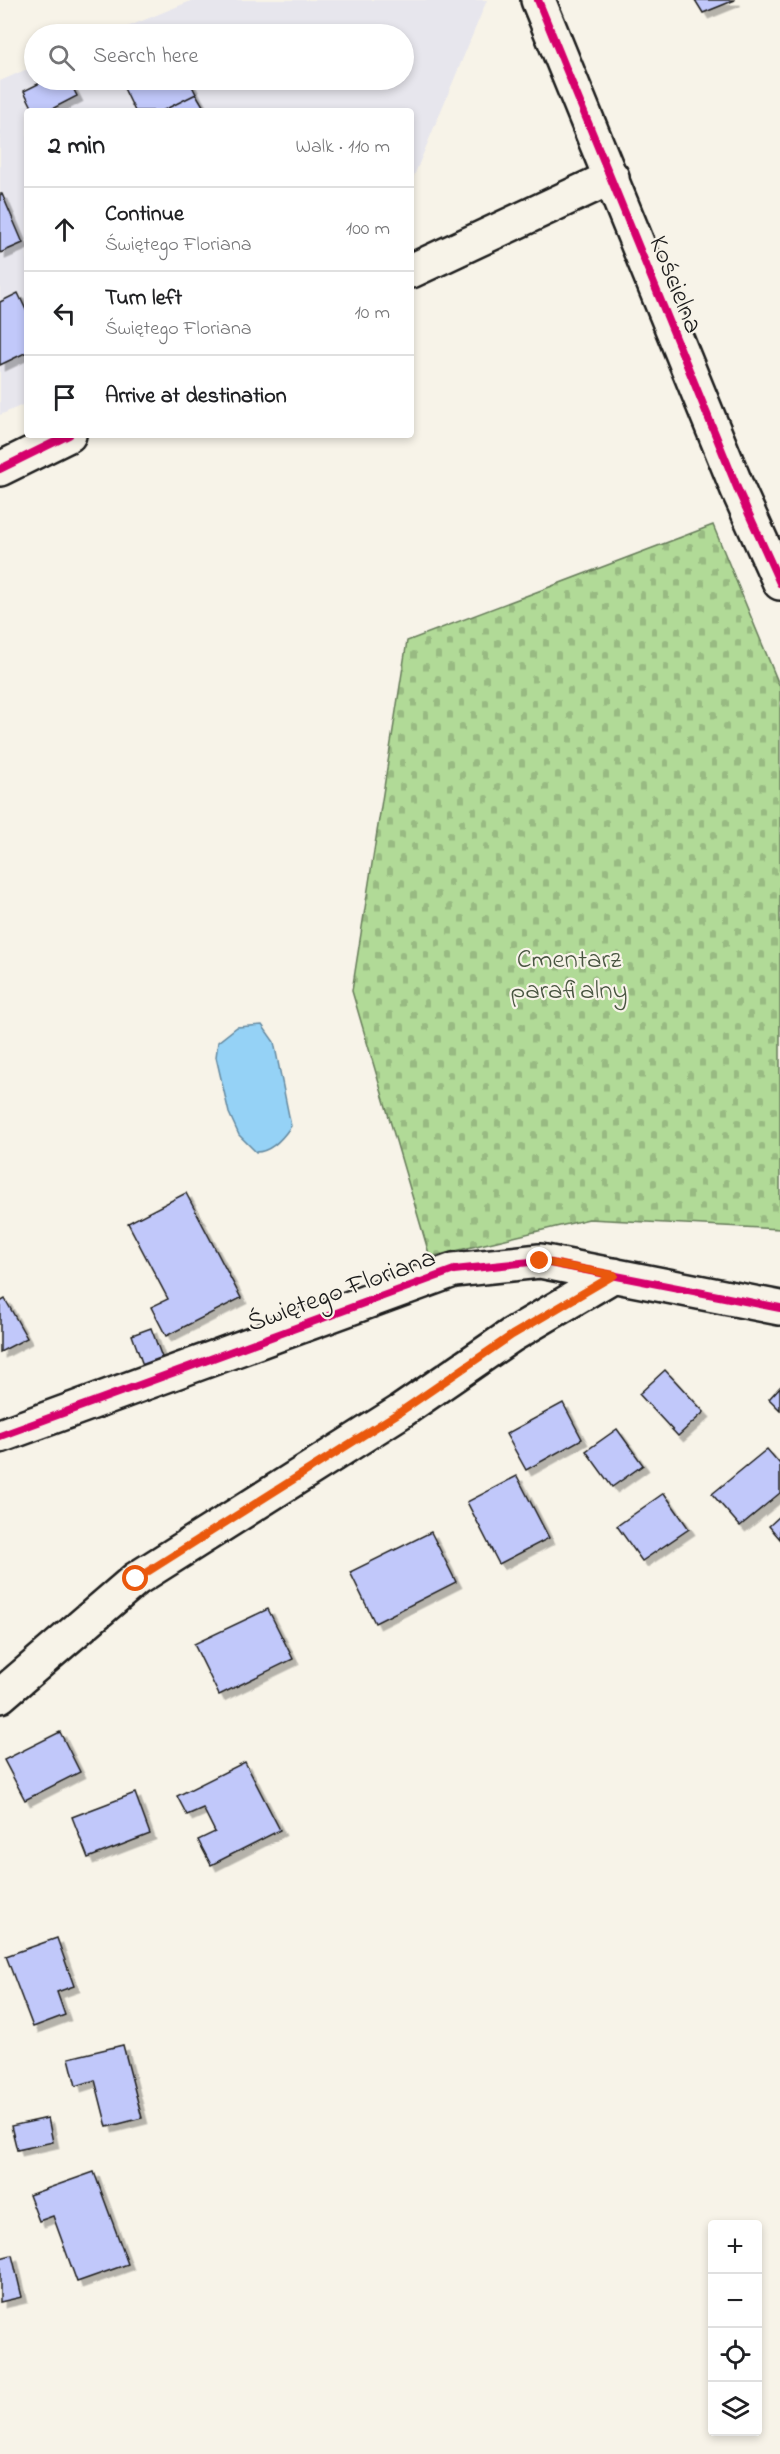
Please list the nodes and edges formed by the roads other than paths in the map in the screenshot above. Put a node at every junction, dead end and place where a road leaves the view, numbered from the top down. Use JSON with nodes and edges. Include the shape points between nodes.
{"nodes":[{"id":1,"x":538,"y":0,"type":"edge"},
{"id":2,"x":612,"y":177,"type":"junction"},
{"id":3,"x":414,"y":270,"type":"edge"},
{"id":4,"x":63,"y":438,"type":"edge"},
{"id":5,"x":0,"y":469,"type":"edge"},
{"id":6,"x":780,"y":584,"type":"edge"},
{"id":7,"x":614,"y":1275,"type":"junction"},
{"id":8,"x":780,"y":1308,"type":"edge"},
{"id":9,"x":0,"y":1436,"type":"edge"},
{"id":10,"x":0,"y":1696,"type":"edge"}],
"edges":[{"from":1,"to":2,"type":"street","name":"Kościelna"},
{"from":2,"to":3,"type":"street"},
{"from":2,"to":6,"type":"street","name":"Kościelna"},
{"from":4,"to":5,"type":"street"},
{"from":7,"to":8,"type":"street","name":"Świętego Floriana"},
{"from":7,"to":9,"type":"street","name":"Świętego Floriana","via":[[540,1261],[454,1270]]},
{"from":7,"to":10,"type":"street","via":[[512,1335],[400,1412],[136,1579]]}]}
